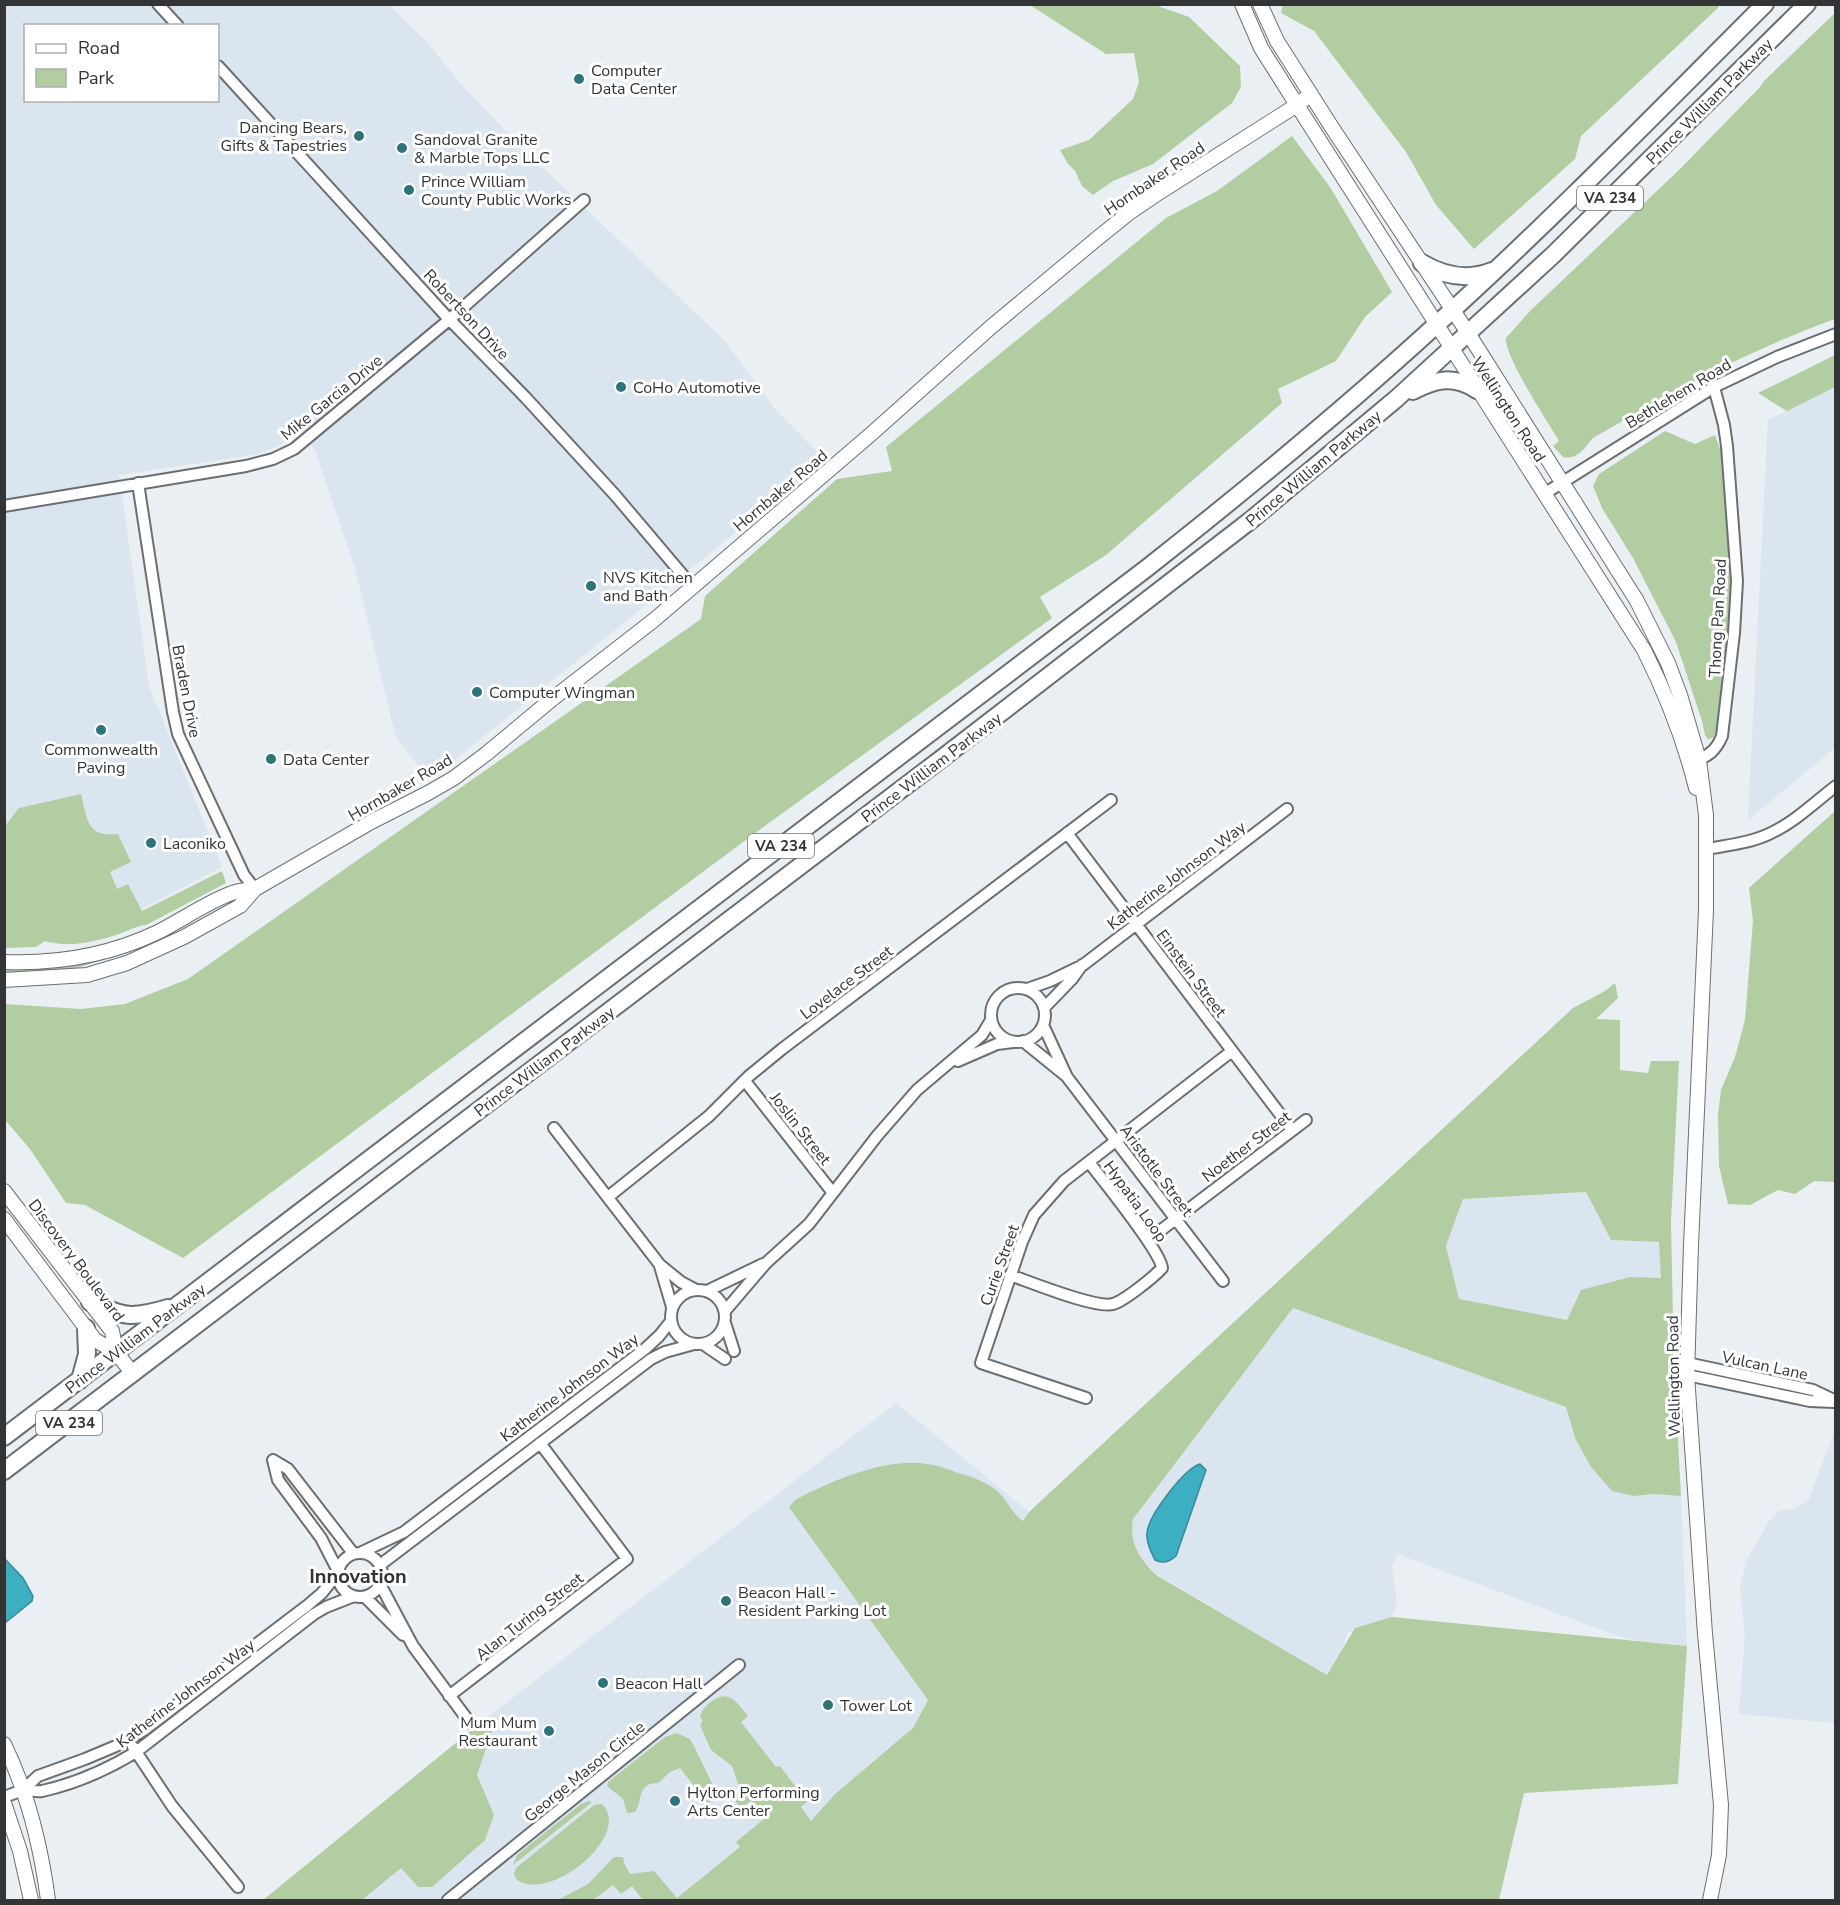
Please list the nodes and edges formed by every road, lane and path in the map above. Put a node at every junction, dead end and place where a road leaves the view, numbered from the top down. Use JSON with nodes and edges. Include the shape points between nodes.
{"nodes":[{"id":1,"x":158,"y":4,"type":"edge"},
{"id":2,"x":1242,"y":4,"type":"edge"},
{"id":3,"x":1260,"y":4,"type":"edge"},
{"id":4,"x":1765,"y":4,"type":"edge"},
{"id":5,"x":1807,"y":4,"type":"edge"},
{"id":6,"x":176,"y":24,"type":"edge"},
{"id":7,"x":219,"y":67,"type":"edge"},
{"id":8,"x":1311,"y":94,"type":"junction"},
{"id":9,"x":1296,"y":105,"type":"junction"},
{"id":10,"x":584,"y":200,"type":"dead end"},
{"id":11,"x":1422,"y":263,"type":"junction"},
{"id":12,"x":1498,"y":268,"type":"junction"},
{"id":13,"x":1453,"y":310,"type":"junction"},
{"id":14,"x":450,"y":319,"type":"junction"},
{"id":15,"x":1436,"y":326,"type":"junction"},
{"id":16,"x":1468,"y":333,"type":"junction"},
{"id":17,"x":1836,"y":334,"type":"edge"},
{"id":18,"x":1450,"y":349,"type":"junction"},
{"id":19,"x":1714,"y":387,"type":"junction"},
{"id":20,"x":1477,"y":390,"type":"junction"},
{"id":21,"x":1396,"y":399,"type":"junction"},
{"id":22,"x":138,"y":483,"type":"junction"},
{"id":23,"x":1563,"y":483,"type":"junction"},
{"id":24,"x":1544,"y":494,"type":"junction"},
{"id":25,"x":4,"y":506,"type":"edge"},
{"id":26,"x":692,"y":586,"type":"junction"},
{"id":27,"x":1694,"y":761,"type":"junction"},
{"id":28,"x":1836,"y":786,"type":"edge"},
{"id":29,"x":1111,"y":800,"type":"dead end"},
{"id":30,"x":1287,"y":809,"type":"dead end"},
{"id":31,"x":1067,"y":833,"type":"junction"},
{"id":32,"x":1707,"y":849,"type":"junction"},
{"id":33,"x":255,"y":889,"type":"junction"},
{"id":34,"x":1136,"y":924,"type":"junction"},
{"id":35,"x":4,"y":962,"type":"edge"},
{"id":36,"x":1083,"y":965,"type":"junction"},
{"id":37,"x":4,"y":980,"type":"edge"},
{"id":38,"x":1027,"y":989,"type":"junction"},
{"id":39,"x":1044,"y":1008,"type":"junction"},
{"id":40,"x":991,"y":1020,"type":"junction"},
{"id":41,"x":1043,"y":1025,"type":"junction"},
{"id":42,"x":1019,"y":1042,"type":"junction"},
{"id":43,"x":1232,"y":1052,"type":"junction"},
{"id":44,"x":946,"y":1066,"type":"junction"},
{"id":45,"x":1067,"y":1077,"type":"junction"},
{"id":46,"x":744,"y":1081,"type":"junction"},
{"id":47,"x":1306,"y":1120,"type":"dead end"},
{"id":48,"x":554,"y":1128,"type":"dead end"},
{"id":49,"x":1292,"y":1130,"type":"junction"},
{"id":50,"x":1116,"y":1142,"type":"junction"},
{"id":51,"x":1089,"y":1162,"type":"junction"},
{"id":52,"x":4,"y":1191,"type":"edge"},
{"id":53,"x":833,"y":1193,"type":"junction"},
{"id":54,"x":608,"y":1197,"type":"junction"},
{"id":55,"x":4,"y":1219,"type":"edge"},
{"id":56,"x":1175,"y":1219,"type":"junction"},
{"id":57,"x":1148,"y":1240,"type":"junction"},
{"id":58,"x":766,"y":1263,"type":"junction"},
{"id":59,"x":660,"y":1265,"type":"junction"},
{"id":60,"x":1010,"y":1275,"type":"junction"},
{"id":61,"x":1223,"y":1281,"type":"dead end"},
{"id":62,"x":694,"y":1289,"type":"junction"},
{"id":63,"x":707,"y":1291,"type":"junction"},
{"id":64,"x":90,"y":1302,"type":"junction"},
{"id":65,"x":177,"y":1306,"type":"junction"},
{"id":66,"x":672,"y":1307,"type":"junction"},
{"id":67,"x":725,"y":1311,"type":"junction"},
{"id":68,"x":671,"y":1321,"type":"junction"},
{"id":69,"x":725,"y":1323,"type":"junction"},
{"id":70,"x":86,"y":1328,"type":"junction"},
{"id":71,"x":699,"y":1344,"type":"junction"},
{"id":72,"x":734,"y":1351,"type":"dead end"},
{"id":73,"x":116,"y":1352,"type":"junction"},
{"id":74,"x":725,"y":1359,"type":"dead end"},
{"id":75,"x":1687,"y":1369,"type":"junction"},
{"id":76,"x":133,"y":1374,"type":"junction"},
{"id":77,"x":80,"y":1380,"type":"junction"},
{"id":78,"x":1086,"y":1398,"type":"dead end"},
{"id":79,"x":1836,"y":1402,"type":"edge"},
{"id":80,"x":4,"y":1437,"type":"edge"},
{"id":81,"x":540,"y":1443,"type":"junction"},
{"id":82,"x":4,"y":1471,"type":"edge"},
{"id":83,"x":358,"y":1553,"type":"junction"},
{"id":84,"x":380,"y":1565,"type":"junction"},
{"id":85,"x":337,"y":1572,"type":"junction"},
{"id":86,"x":380,"y":1584,"type":"junction"},
{"id":87,"x":360,"y":1596,"type":"junction"},
{"id":88,"x":413,"y":1646,"type":"junction"},
{"id":89,"x":739,"y":1665,"type":"dead end"},
{"id":90,"x":450,"y":1696,"type":"junction"},
{"id":91,"x":470,"y":1724,"type":"dead end"},
{"id":92,"x":127,"y":1740,"type":"junction"},
{"id":93,"x":4,"y":1744,"type":"edge"},
{"id":94,"x":136,"y":1752,"type":"junction"},
{"id":95,"x":23,"y":1790,"type":"junction"},
{"id":96,"x":4,"y":1797,"type":"edge"},
{"id":97,"x":4,"y":1803,"type":"edge"},
{"id":98,"x":238,"y":1887,"type":"dead end"},
{"id":99,"x":31,"y":1900,"type":"edge"},
{"id":100,"x":48,"y":1900,"type":"edge"},
{"id":101,"x":448,"y":1900,"type":"edge"},
{"id":102,"x":1710,"y":1900,"type":"edge"}],
"edges":[{"from":1,"to":6,"type":"street"},
{"from":2,"to":9,"type":"main road","name":"Wellington Road","via":[[1261,48]]},
{"from":3,"to":8,"type":"main road","name":"Wellington Road","via":[[1277,41]]},
{"from":4,"to":12,"type":"highway","name":"Prince William Parkway","number":"VA 234"},
{"from":5,"to":16,"type":"highway","name":"Prince William Parkway","number":"VA 234"},
{"from":7,"to":14,"type":"street","name":"Robertson Drive"},
{"from":8,"to":9,"type":"main road","name":"Hornbaker Road"},
{"from":8,"to":11,"type":"main road","name":"Wellington Road"},
{"from":9,"to":15,"type":"main road","name":"Wellington Road"},
{"from":9,"to":26,"type":"main road","name":"Hornbaker Road","via":[[1106,231]]},
{"from":10,"to":14,"type":"street","name":"Mike Garcia Drive"},
{"from":11,"to":12,"type":"highway","via":[[1457,276]]},
{"from":11,"to":13,"type":"main road","name":"Wellington Road"},
{"from":12,"to":13,"type":"highway","name":"Prince William Parkway","number":"VA 234"},
{"from":13,"to":15,"type":"highway","name":"Prince William Parkway","number":"VA 234"},
{"from":13,"to":16,"type":"main road","name":"Wellington Road"},
{"from":14,"to":22,"type":"street","name":"Mike Garcia Drive","via":[[294,449],[246,466]]},
{"from":14,"to":26,"type":"street","name":"Robertson Drive","via":[[608,487]]},
{"from":15,"to":18,"type":"main road","name":"Wellington Road"},
{"from":15,"to":65,"type":"highway","name":"Prince William Parkway","number":"VA 234","via":[[1341,410],[1147,568]]},
{"from":16,"to":18,"type":"highway","name":"Prince William Parkway","number":"VA 234"},
{"from":16,"to":23,"type":"main road","name":"Wellington Road"},
{"from":17,"to":19,"type":"street","name":"Bethlehem Road"},
{"from":18,"to":20,"type":"main road","name":"Wellington Road"},
{"from":18,"to":21,"type":"highway","name":"Prince William Parkway","number":"VA 234"},
{"from":19,"to":23,"type":"street","name":"Bethlehem Road"},
{"from":19,"to":27,"type":"street","name":"Thong Pan Road","via":[[1727,446],[1736,607],[1722,736],[1714,751]]},
{"from":20,"to":21,"type":"highway","via":[[1467,383],[1438,380]]},
{"from":20,"to":24,"type":"main road","name":"Wellington Road"},
{"from":21,"to":76,"type":"highway","name":"Prince William Parkway","number":"VA 234","via":[[1184,574]]},
{"from":22,"to":25,"type":"street","name":"Mike Garcia Drive"},
{"from":22,"to":33,"type":"street","name":"Braden Drive","via":[[178,734]]},
{"from":23,"to":24,"type":"street","name":"Bethlehem Road"},
{"from":23,"to":27,"type":"main road","name":"Wellington Road","via":[[1653,632],[1680,695]]},
{"from":24,"to":27,"type":"main road","name":"Wellington Road","via":[[1644,650]]},
{"from":26,"to":33,"type":"main road","name":"Hornbaker Road","via":[[454,778]]},
{"from":27,"to":32,"type":"main road","name":"Wellington Road"},
{"from":28,"to":32,"type":"street","via":[[1770,834]]},
{"from":29,"to":31,"type":"street","name":"Lovelace Street"},
{"from":30,"to":34,"type":"street","name":"Katherine Johnson Way"},
{"from":31,"to":34,"type":"street","name":"Einstein Street"},
{"from":31,"to":46,"type":"street","name":"Lovelace Street"},
{"from":32,"to":75,"type":"main road","name":"Wellington Road"},
{"from":33,"to":35,"type":"main road","name":"Hornbaker Road","via":[[232,893],[114,950],[57,961]]},
{"from":33,"to":37,"type":"main road","name":"Hornbaker Road","via":[[240,906],[127,963],[87,975]]},
{"from":34,"to":36,"type":"street","name":"Katherine Johnson Way"},
{"from":34,"to":43,"type":"street","name":"Einstein Street"},
{"from":36,"to":38,"type":"street","name":"Katherine Johnson Way"},
{"from":36,"to":39,"type":"street","name":"Katherine Johnson Way"},
{"from":38,"to":39,"type":"street","via":[[1041,1000]]},
{"from":38,"to":40,"type":"street","via":[[1018,987],[1001,993],[991,1008]]},
{"from":39,"to":41,"type":"street"},
{"from":40,"to":42,"type":"street","via":[[998,1034]]},
{"from":40,"to":44,"type":"street","via":[[982,1035]]},
{"from":41,"to":42,"type":"street","via":[[1038,1033]]},
{"from":41,"to":45,"type":"street","name":"Aristotle Street"},
{"from":42,"to":44,"type":"street","via":[[997,1044]]},
{"from":42,"to":45,"type":"street","name":"Aristotle Street"},
{"from":43,"to":49,"type":"street","name":"Einstein Street"},
{"from":43,"to":50,"type":"street","name":"Curie Street"},
{"from":44,"to":53,"type":"street","via":[[917,1090]]},
{"from":45,"to":50,"type":"street","name":"Aristotle Street"},
{"from":46,"to":53,"type":"street","name":"Joslin Street"},
{"from":46,"to":54,"type":"street","name":"Lovelace Street","via":[[709,1116]]},
{"from":47,"to":49,"type":"street","name":"Noether Street"},
{"from":48,"to":54,"type":"street"},
{"from":49,"to":56,"type":"street","name":"Noether Street"},
{"from":50,"to":51,"type":"street","name":"Curie Street"},
{"from":50,"to":56,"type":"street","name":"Aristotle Street"},
{"from":51,"to":57,"type":"street","name":"Hypatia Loop"},
{"from":51,"to":60,"type":"street","name":"Curie Street","via":[[1064,1181],[1034,1215]]},
{"from":52,"to":64,"type":"main road","name":"Discovery Boulevard"},
{"from":53,"to":58,"type":"street","via":[[809,1224]]},
{"from":54,"to":59,"type":"street"},
{"from":55,"to":70,"type":"main road","name":"Discovery Boulevard"},
{"from":56,"to":57,"type":"street","name":"Noether Street"},
{"from":56,"to":61,"type":"street","name":"Aristotle Street"},
{"from":57,"to":60,"type":"street","name":"Hypatia Loop","via":[[1162,1268],[1114,1304],[1086,1301]]},
{"from":58,"to":63,"type":"street"},
{"from":58,"to":67,"type":"street"},
{"from":59,"to":62,"type":"street"},
{"from":59,"to":66,"type":"street"},
{"from":60,"to":78,"type":"street","name":"Curie Street","via":[[981,1363]]},
{"from":62,"to":63,"type":"street"},
{"from":62,"to":66,"type":"street","via":[[679,1297]]},
{"from":63,"to":67,"type":"street","via":[[719,1299]]},
{"from":64,"to":65,"type":"highway","via":[[134,1317]]},
{"from":64,"to":73,"type":"main road","name":"Discovery Boulevard","via":[[112,1331]]},
{"from":65,"to":73,"type":"highway","name":"Prince William Parkway","number":"VA 234"},
{"from":66,"to":68,"type":"street"},
{"from":67,"to":69,"type":"street"},
{"from":68,"to":71,"type":"street","via":[[679,1336]]},
{"from":68,"to":83,"type":"street","name":"Katherine Johnson Way","via":[[645,1349],[405,1532]]},
{"from":69,"to":71,"type":"street","via":[[712,1340]]},
{"from":69,"to":72,"type":"street"},
{"from":70,"to":73,"type":"main road","name":"Discovery Boulevard","via":[[95,1340]]},
{"from":70,"to":77,"type":"highway","via":[[88,1350]]},
{"from":71,"to":74,"type":"street"},
{"from":71,"to":81,"type":"street","name":"Katherine Johnson Way","via":[[651,1359]]},
{"from":73,"to":76,"type":"main road","name":"Discovery Boulevard"},
{"from":73,"to":77,"type":"highway","name":"Prince William Parkway","number":"VA 234"},
{"from":75,"to":79,"type":"street","name":"Vulcan Lane","via":[[1813,1390]]},
{"from":75,"to":102,"type":"main road","name":"Wellington Road","via":[[1705,1644],[1721,1805],[1719,1855]]},
{"from":76,"to":82,"type":"highway","name":"Prince William Parkway","number":"VA 234"},
{"from":77,"to":80,"type":"highway","name":"Prince William Parkway","number":"VA 234"},
{"from":81,"to":84,"type":"street","name":"Katherine Johnson Way"},
{"from":81,"to":90,"type":"street","name":"Alan Turing Street","via":[[627,1559]]},
{"from":83,"to":84,"type":"street","via":[[375,1558]]},
{"from":83,"to":85,"type":"street","via":[[342,1560]]},
{"from":83,"to":85,"type":"street","via":[[288,1470],[273,1460],[278,1480],[321,1538]]},
{"from":84,"to":86,"type":"street"},
{"from":85,"to":87,"type":"street","via":[[342,1588]]},
{"from":85,"to":92,"type":"street","name":"Katherine Johnson Way","via":[[322,1593],[290,1619]]},
{"from":86,"to":87,"type":"street","via":[[376,1591]]},
{"from":86,"to":88,"type":"street"},
{"from":87,"to":88,"type":"street"},
{"from":87,"to":94,"type":"street","name":"Katherine Johnson Way","via":[[314,1614]]},
{"from":88,"to":90,"type":"street"},
{"from":89,"to":101,"type":"street","name":"George Mason Circle"},
{"from":90,"to":91,"type":"street"},
{"from":92,"to":94,"type":"street"},
{"from":92,"to":95,"type":"street","name":"Katherine Johnson Way","via":[[38,1776]]},
{"from":93,"to":95,"type":"main road"},
{"from":94,"to":95,"type":"street","name":"Katherine Johnson Way","via":[[40,1792]]},
{"from":94,"to":98,"type":"street","via":[[172,1806]]},
{"from":95,"to":96,"type":"street","name":"Katherine Johnson Way"},
{"from":95,"to":100,"type":"main road"},
{"from":97,"to":99,"type":"main road"}]}
